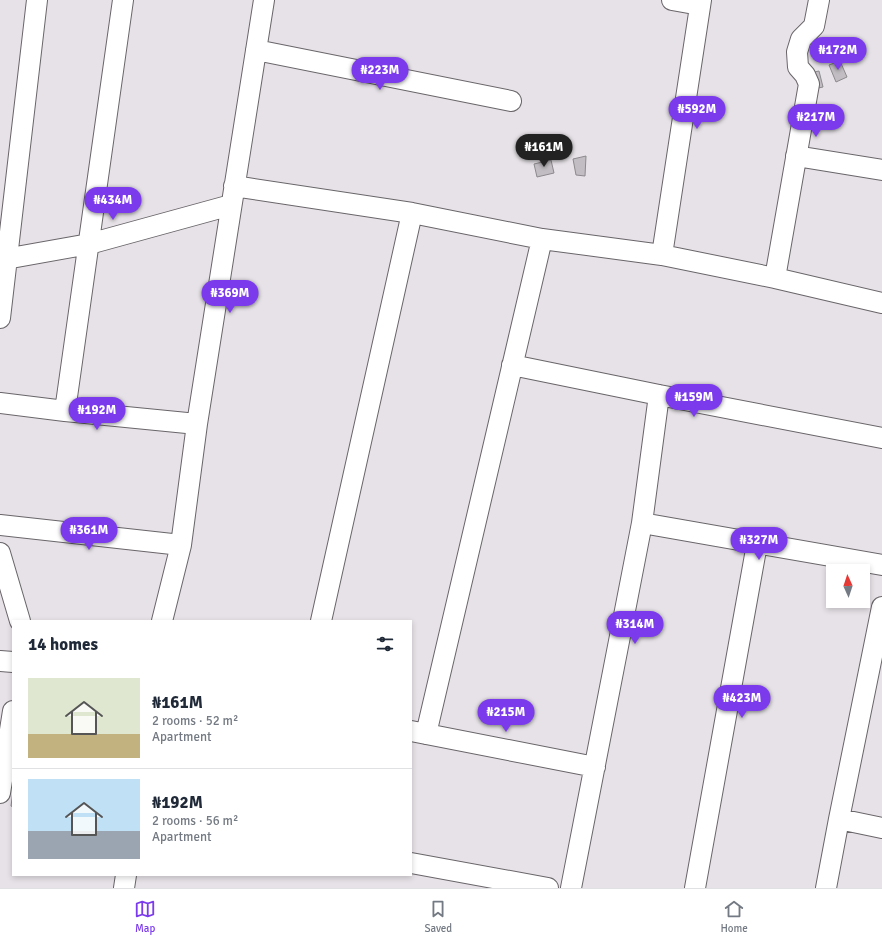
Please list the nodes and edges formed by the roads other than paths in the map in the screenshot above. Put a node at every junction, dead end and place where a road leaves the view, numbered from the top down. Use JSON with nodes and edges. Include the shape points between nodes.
{"nodes":[{"id":1,"x":36,"y":0,"type":"edge"},
{"id":2,"x":123,"y":0,"type":"edge"},
{"id":3,"x":264,"y":0,"type":"edge"},
{"id":4,"x":672,"y":0,"type":"edge"},
{"id":5,"x":819,"y":0,"type":"edge"},
{"id":6,"x":700,"y":3,"type":"edge"},
{"id":7,"x":256,"y":50,"type":"junction"},
{"id":8,"x":511,"y":101,"type":"dead end"},
{"id":9,"x":796,"y":156,"type":"junction"},
{"id":10,"x":882,"y":170,"type":"edge"},
{"id":11,"x":232,"y":196,"type":"junction"},
{"id":12,"x":412,"y":213,"type":"junction"},
{"id":13,"x":542,"y":239,"type":"junction"},
{"id":14,"x":88,"y":244,"type":"junction"},
{"id":15,"x":662,"y":255,"type":"junction"},
{"id":16,"x":3,"y":260,"type":"edge"},
{"id":17,"x":775,"y":278,"type":"junction"},
{"id":18,"x":882,"y":303,"type":"edge"},
{"id":19,"x":0,"y":318,"type":"edge"},
{"id":20,"x":512,"y":365,"type":"junction"},
{"id":21,"x":659,"y":395,"type":"junction"},
{"id":22,"x":0,"y":403,"type":"edge"},
{"id":23,"x":65,"y":412,"type":"junction"},
{"id":24,"x":197,"y":424,"type":"junction"},
{"id":25,"x":882,"y":438,"type":"edge"},
{"id":26,"x":642,"y":523,"type":"junction"},
{"id":27,"x":0,"y":525,"type":"edge"},
{"id":28,"x":757,"y":544,"type":"junction"},
{"id":29,"x":181,"y":546,"type":"junction"},
{"id":30,"x":0,"y":553,"type":"edge"},
{"id":31,"x":882,"y":565,"type":"edge"},
{"id":32,"x":882,"y":607,"type":"edge"},
{"id":33,"x":20,"y":620,"type":"edge"},
{"id":34,"x":162,"y":620,"type":"edge"},
{"id":35,"x":321,"y":620,"type":"edge"},
{"id":36,"x":0,"y":661,"type":"edge"},
{"id":37,"x":12,"y":662,"type":"edge"},
{"id":38,"x":12,"y":717,"type":"edge"},
{"id":39,"x":419,"y":733,"type":"edge"},
{"id":40,"x":595,"y":767,"type":"junction"},
{"id":41,"x":0,"y":793,"type":"edge"},
{"id":42,"x":838,"y":819,"type":"junction"},
{"id":43,"x":882,"y":828,"type":"edge"},
{"id":44,"x":412,"y":863,"type":"edge"},
{"id":45,"x":126,"y":876,"type":"edge"},
{"id":46,"x":124,"y":888,"type":"edge"},
{"id":47,"x":548,"y":888,"type":"edge"},
{"id":48,"x":571,"y":888,"type":"edge"},
{"id":49,"x":694,"y":888,"type":"edge"},
{"id":50,"x":826,"y":888,"type":"edge"}],
"edges":[{"from":1,"to":16,"type":"street"},
{"from":2,"to":14,"type":"street"},
{"from":3,"to":7,"type":"street"},
{"from":4,"to":6,"type":"street"},
{"from":5,"to":9,"type":"street","via":[[814,26],[801,39],[797,52],[798,67],[809,84]]},
{"from":6,"to":15,"type":"street"},
{"from":7,"to":8,"type":"street"},
{"from":7,"to":11,"type":"street"},
{"from":9,"to":10,"type":"street"},
{"from":9,"to":17,"type":"street"},
{"from":11,"to":12,"type":"street"},
{"from":11,"to":14,"type":"street"},
{"from":11,"to":24,"type":"street"},
{"from":12,"to":13,"type":"street"},
{"from":12,"to":35,"type":"street"},
{"from":13,"to":15,"type":"street"},
{"from":13,"to":20,"type":"street"},
{"from":14,"to":16,"type":"street"},
{"from":14,"to":23,"type":"street"},
{"from":15,"to":17,"type":"street"},
{"from":16,"to":19,"type":"street"},
{"from":17,"to":18,"type":"street"},
{"from":20,"to":21,"type":"street"},
{"from":20,"to":39,"type":"street"},
{"from":21,"to":25,"type":"street"},
{"from":21,"to":26,"type":"street"},
{"from":22,"to":23,"type":"street"},
{"from":23,"to":24,"type":"street"},
{"from":24,"to":29,"type":"street"},
{"from":26,"to":28,"type":"street"},
{"from":26,"to":40,"type":"street"},
{"from":27,"to":29,"type":"street"},
{"from":28,"to":31,"type":"street"},
{"from":28,"to":49,"type":"street"},
{"from":29,"to":34,"type":"street"},
{"from":30,"to":33,"type":"street"},
{"from":32,"to":42,"type":"street"},
{"from":36,"to":37,"type":"street"},
{"from":38,"to":41,"type":"street"},
{"from":39,"to":40,"type":"street"},
{"from":40,"to":48,"type":"street"},
{"from":42,"to":43,"type":"street"},
{"from":42,"to":50,"type":"street"},
{"from":44,"to":47,"type":"street"},
{"from":45,"to":46,"type":"street"}]}
